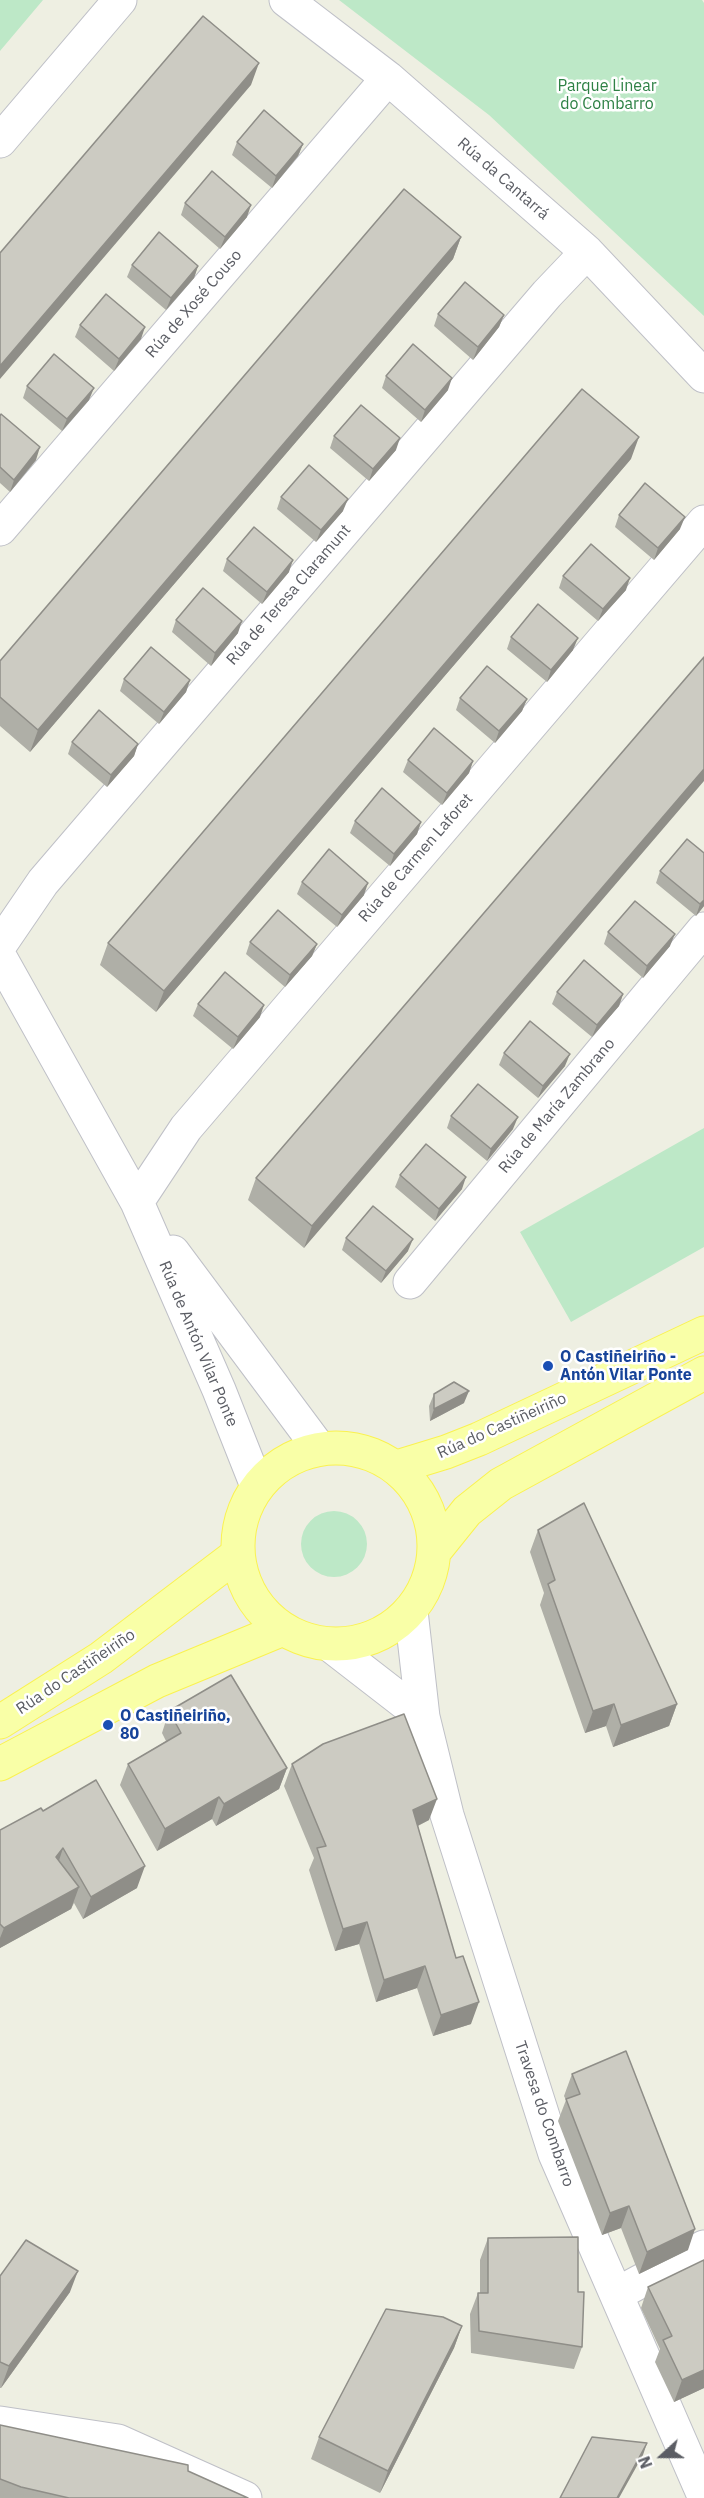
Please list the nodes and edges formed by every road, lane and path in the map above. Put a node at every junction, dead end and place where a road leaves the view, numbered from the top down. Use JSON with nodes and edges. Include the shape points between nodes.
{"nodes":[{"id":1,"x":120,"y":0,"type":"edge"},
{"id":2,"x":286,"y":0,"type":"edge"},
{"id":3,"x":388,"y":78,"type":"junction"},
{"id":4,"x":0,"y":141,"type":"edge"},
{"id":5,"x":587,"y":252,"type":"junction"},
{"id":6,"x":704,"y":376,"type":"edge"},
{"id":7,"x":704,"y":522,"type":"edge"},
{"id":8,"x":0,"y":529,"type":"edge"},
{"id":9,"x":704,"y":929,"type":"edge"},
{"id":10,"x":0,"y":945,"type":"edge"},
{"id":11,"x":0,"y":957,"type":"edge"},
{"id":12,"x":137,"y":1202,"type":"junction"},
{"id":13,"x":410,"y":1282,"type":"dead end"},
{"id":14,"x":704,"y":1333,"type":"edge"},
{"id":15,"x":704,"y":1373,"type":"edge"},
{"id":16,"x":319,"y":1448,"type":"junction"},
{"id":17,"x":397,"y":1467,"type":"junction"},
{"id":18,"x":257,"y":1486,"type":"junction"},
{"id":19,"x":435,"y":1552,"type":"junction"},
{"id":20,"x":238,"y":1554,"type":"junction"},
{"id":21,"x":411,"y":1611,"type":"junction"},
{"id":22,"x":283,"y":1629,"type":"junction"},
{"id":23,"x":330,"y":1645,"type":"junction"},
{"id":24,"x":423,"y":1717,"type":"junction"},
{"id":25,"x":0,"y":1722,"type":"edge"},
{"id":26,"x":0,"y":1764,"type":"edge"},
{"id":27,"x":704,"y":2247,"type":"edge"},
{"id":28,"x":617,"y":2294,"type":"junction"},
{"id":29,"x":0,"y":2423,"type":"edge"},
{"id":30,"x":704,"y":2496,"type":"edge"},
{"id":31,"x":245,"y":2498,"type":"edge"}],
"edges":[{"from":1,"to":4,"type":"street"},
{"from":2,"to":3,"type":"street","name":"Rúa da Cantarrá"},
{"from":3,"to":5,"type":"street","name":"Rúa da Cantarrá"},
{"from":3,"to":8,"type":"street","name":"Rúa de Xosé Couso"},
{"from":5,"to":6,"type":"street","name":"Rúa da Cantarrá"},
{"from":5,"to":10,"type":"street","name":"Rúa de Teresa Claramunt","via":[[43,882]]},
{"from":7,"to":12,"type":"street","name":"Rúa de Carmen Laforet","via":[[186,1128]]},
{"from":9,"to":13,"type":"street","name":"Rúa de María Zambrano"},
{"from":11,"to":12,"type":"street","name":"Rúa de Antón Vilar Ponte"},
{"from":12,"to":16,"type":"street","name":"Rúa de Antón Vilar Ponte"},
{"from":12,"to":18,"type":"street","name":"Rúa de Antón Vilar Ponte"},
{"from":14,"to":17,"type":"main road","name":"Rúa do Castiñeiriño","via":[[479,1439]]},
{"from":15,"to":19,"type":"main road","via":[[501,1484],[467,1511]]},
{"from":16,"to":17,"type":"main road","via":[[347,1447],[373,1454]]},
{"from":16,"to":18,"type":"main road","via":[[296,1455]]},
{"from":17,"to":19,"type":"main road","via":[[419,1491],[432,1520]]},
{"from":18,"to":20,"type":"main road","via":[[242,1518]]},
{"from":19,"to":21,"type":"main road","via":[[427,1584]]},
{"from":20,"to":22,"type":"main road","via":[[245,1583],[261,1609]]},
{"from":20,"to":25,"type":"main road","name":"Rúa do Castiñeiriño","via":[[101,1658]]},
{"from":21,"to":23,"type":"main road","via":[[387,1630],[360,1642]]},
{"from":21,"to":24,"type":"street","name":"Travesa do Combarro"},
{"from":22,"to":23,"type":"main road"},
{"from":22,"to":26,"type":"main road","via":[[157,1681]]},
{"from":23,"to":24,"type":"street"},
{"from":24,"to":28,"type":"street","name":"Travesa do Combarro","via":[[447,1815],[555,2154]]},
{"from":27,"to":28,"type":"street"},
{"from":28,"to":30,"type":"street","name":"Travesa do Combarro"},
{"from":29,"to":31,"type":"street","via":[[118,2441]]}]}
